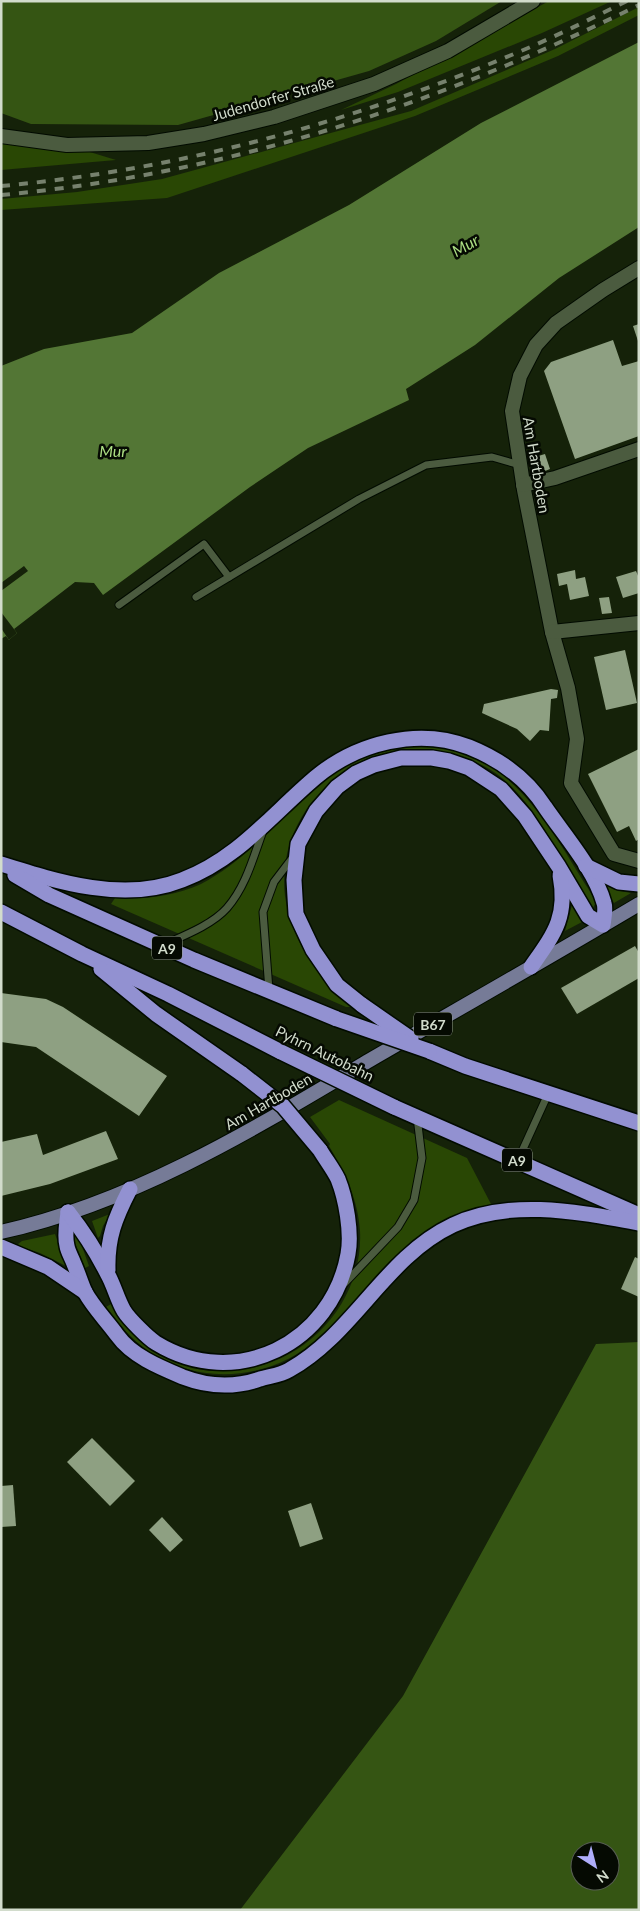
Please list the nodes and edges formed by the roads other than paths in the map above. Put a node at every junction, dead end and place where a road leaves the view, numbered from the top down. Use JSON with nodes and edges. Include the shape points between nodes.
{"nodes":[{"id":1,"x":533,"y":1,"type":"edge"},
{"id":2,"x":1,"y":136,"type":"edge"},
{"id":3,"x":639,"y":268,"type":"edge"},
{"id":4,"x":639,"y":449,"type":"edge"},
{"id":5,"x":520,"y":465,"type":"junction"},
{"id":6,"x":523,"y":485,"type":"junction"},
{"id":7,"x":229,"y":577,"type":"junction"},
{"id":8,"x":196,"y":597,"type":"dead end"},
{"id":9,"x":119,"y":605,"type":"dead end"},
{"id":10,"x":639,"y":623,"type":"edge"},
{"id":11,"x":552,"y":632,"type":"junction"},
{"id":12,"x":264,"y":826,"type":"junction"},
{"id":13,"x":297,"y":853,"type":"junction"},
{"id":14,"x":639,"y":860,"type":"edge"},
{"id":15,"x":1,"y":866,"type":"edge"},
{"id":16,"x":586,"y":866,"type":"junction"},
{"id":17,"x":559,"y":867,"type":"junction"},
{"id":18,"x":639,"y":884,"type":"edge"},
{"id":19,"x":639,"y":904,"type":"edge"},
{"id":20,"x":1,"y":912,"type":"edge"},
{"id":21,"x":603,"y":925,"type":"junction"},
{"id":22,"x":162,"y":946,"type":"junction"},
{"id":23,"x":82,"y":954,"type":"junction"},
{"id":24,"x":531,"y":967,"type":"junction"},
{"id":25,"x":269,"y":991,"type":"junction"},
{"id":26,"x":429,"y":1051,"type":"junction"},
{"id":27,"x":548,"y":1094,"type":"junction"},
{"id":28,"x":417,"y":1117,"type":"junction"},
{"id":29,"x":639,"y":1123,"type":"edge"},
{"id":30,"x":518,"y":1160,"type":"junction"},
{"id":31,"x":130,"y":1190,"type":"junction"},
{"id":32,"x":68,"y":1212,"type":"junction"},
{"id":33,"x":639,"y":1215,"type":"edge"},
{"id":34,"x":639,"y":1222,"type":"edge"},
{"id":35,"x":1,"y":1232,"type":"edge"},
{"id":36,"x":1,"y":1247,"type":"edge"},
{"id":37,"x":108,"y":1274,"type":"junction"},
{"id":38,"x":336,"y":1291,"type":"junction"},
{"id":39,"x":86,"y":1293,"type":"junction"}],
"edges":[{"from":1,"to":2,"type":"street","name":"Judendorfer Straße","via":[[448,51],[374,84],[274,117],[148,144],[67,145]]},
{"from":3,"to":5,"type":"street","name":"Am Hartboden","via":[[556,323],[536,345],[520,376],[512,411]]},
{"from":4,"to":6,"type":"street","via":[[555,478]]},
{"from":5,"to":6,"type":"street","name":"Am Hartboden"},
{"from":5,"to":7,"type":"lane","via":[[492,457],[426,464],[359,499]]},
{"from":6,"to":11,"type":"street","name":"Am Hartboden"},
{"from":7,"to":8,"type":"lane"},
{"from":7,"to":9,"type":"lane","via":[[204,544]]},
{"from":10,"to":11,"type":"street"},
{"from":11,"to":14,"type":"street","name":"Am Hartboden","via":[[568,688],[577,739],[571,783],[614,854]]},
{"from":12,"to":15,"type":"highway","via":[[205,870],[181,881],[153,887],[123,890],[55,881]]},
{"from":12,"to":16,"type":"highway","via":[[317,776],[337,762],[384,742],[434,739],[458,743],[481,752],[513,771],[541,802]]},
{"from":12,"to":22,"type":"lane","via":[[248,875],[226,909],[196,931]]},
{"from":13,"to":17,"type":"highway","via":[[298,844],[316,811],[337,787],[356,773],[401,758],[432,758],[469,768],[501,789],[525,816]]},
{"from":13,"to":25,"type":"lane","via":[[274,882],[263,912]]},
{"from":13,"to":26,"type":"highway","bridge":true,"via":[[294,880],[296,914],[313,950],[337,985]]},
{"from":15,"to":22,"type":"highway","number":"A9","via":[[49,895]]},
{"from":16,"to":18,"type":"highway","via":[[619,882]]},
{"from":16,"to":21,"type":"highway","via":[[605,905]]},
{"from":17,"to":21,"type":"highway","via":[[588,916]]},
{"from":17,"to":24,"type":"highway","via":[[563,907],[556,930]]},
{"from":19,"to":21,"type":"main road","name":"Am Hartboden","number":"B67"},
{"from":20,"to":23,"type":"highway","name":"Pyhrn Autobahn","number":"A9"},
{"from":21,"to":24,"type":"main road","name":"Am Hartboden","number":"B67"},
{"from":22,"to":25,"type":"highway","number":"A9"},
{"from":23,"to":28,"type":"highway","name":"Pyhrn Autobahn","number":"A9","bridge":true},
{"from":23,"to":38,"type":"highway","bridge":true,"via":[[156,1014],[283,1106],[320,1150],[338,1180],[348,1219],[349,1253]]},
{"from":24,"to":31,"type":"main road","name":"Am Hartboden","number":"B67","via":[[240,1136]]},
{"from":25,"to":26,"type":"highway","number":"A9","bridge":true},
{"from":26,"to":27,"type":"highway","number":"A9"},
{"from":27,"to":29,"type":"highway","number":"A9"},
{"from":27,"to":30,"type":"lane"},
{"from":28,"to":30,"type":"highway","name":"Pyhrn Autobahn","number":"A9"},
{"from":28,"to":38,"type":"lane","via":[[422,1158],[414,1200],[398,1227]]},
{"from":30,"to":33,"type":"highway","name":"Pyhrn Autobahn","number":"A9"},
{"from":31,"to":32,"type":"main road","name":"Am Hartboden","number":"B67"},
{"from":31,"to":37,"type":"highway","via":[[111,1229],[107,1251]]},
{"from":32,"to":35,"type":"main road","name":"Am Hartboden","number":"B67"},
{"from":32,"to":37,"type":"highway","via":[[84,1232]]},
{"from":32,"to":39,"type":"highway","via":[[67,1246]]},
{"from":34,"to":39,"type":"highway","via":[[521,1208],[485,1214],[453,1225],[406,1258],[317,1352],[288,1371],[232,1386],[191,1380],[146,1360],[122,1342]]},
{"from":36,"to":39,"type":"highway","via":[[48,1266]]},
{"from":37,"to":38,"type":"highway","via":[[125,1312],[155,1342],[201,1360],[224,1362],[249,1361],[284,1348],[314,1324]]}]}
